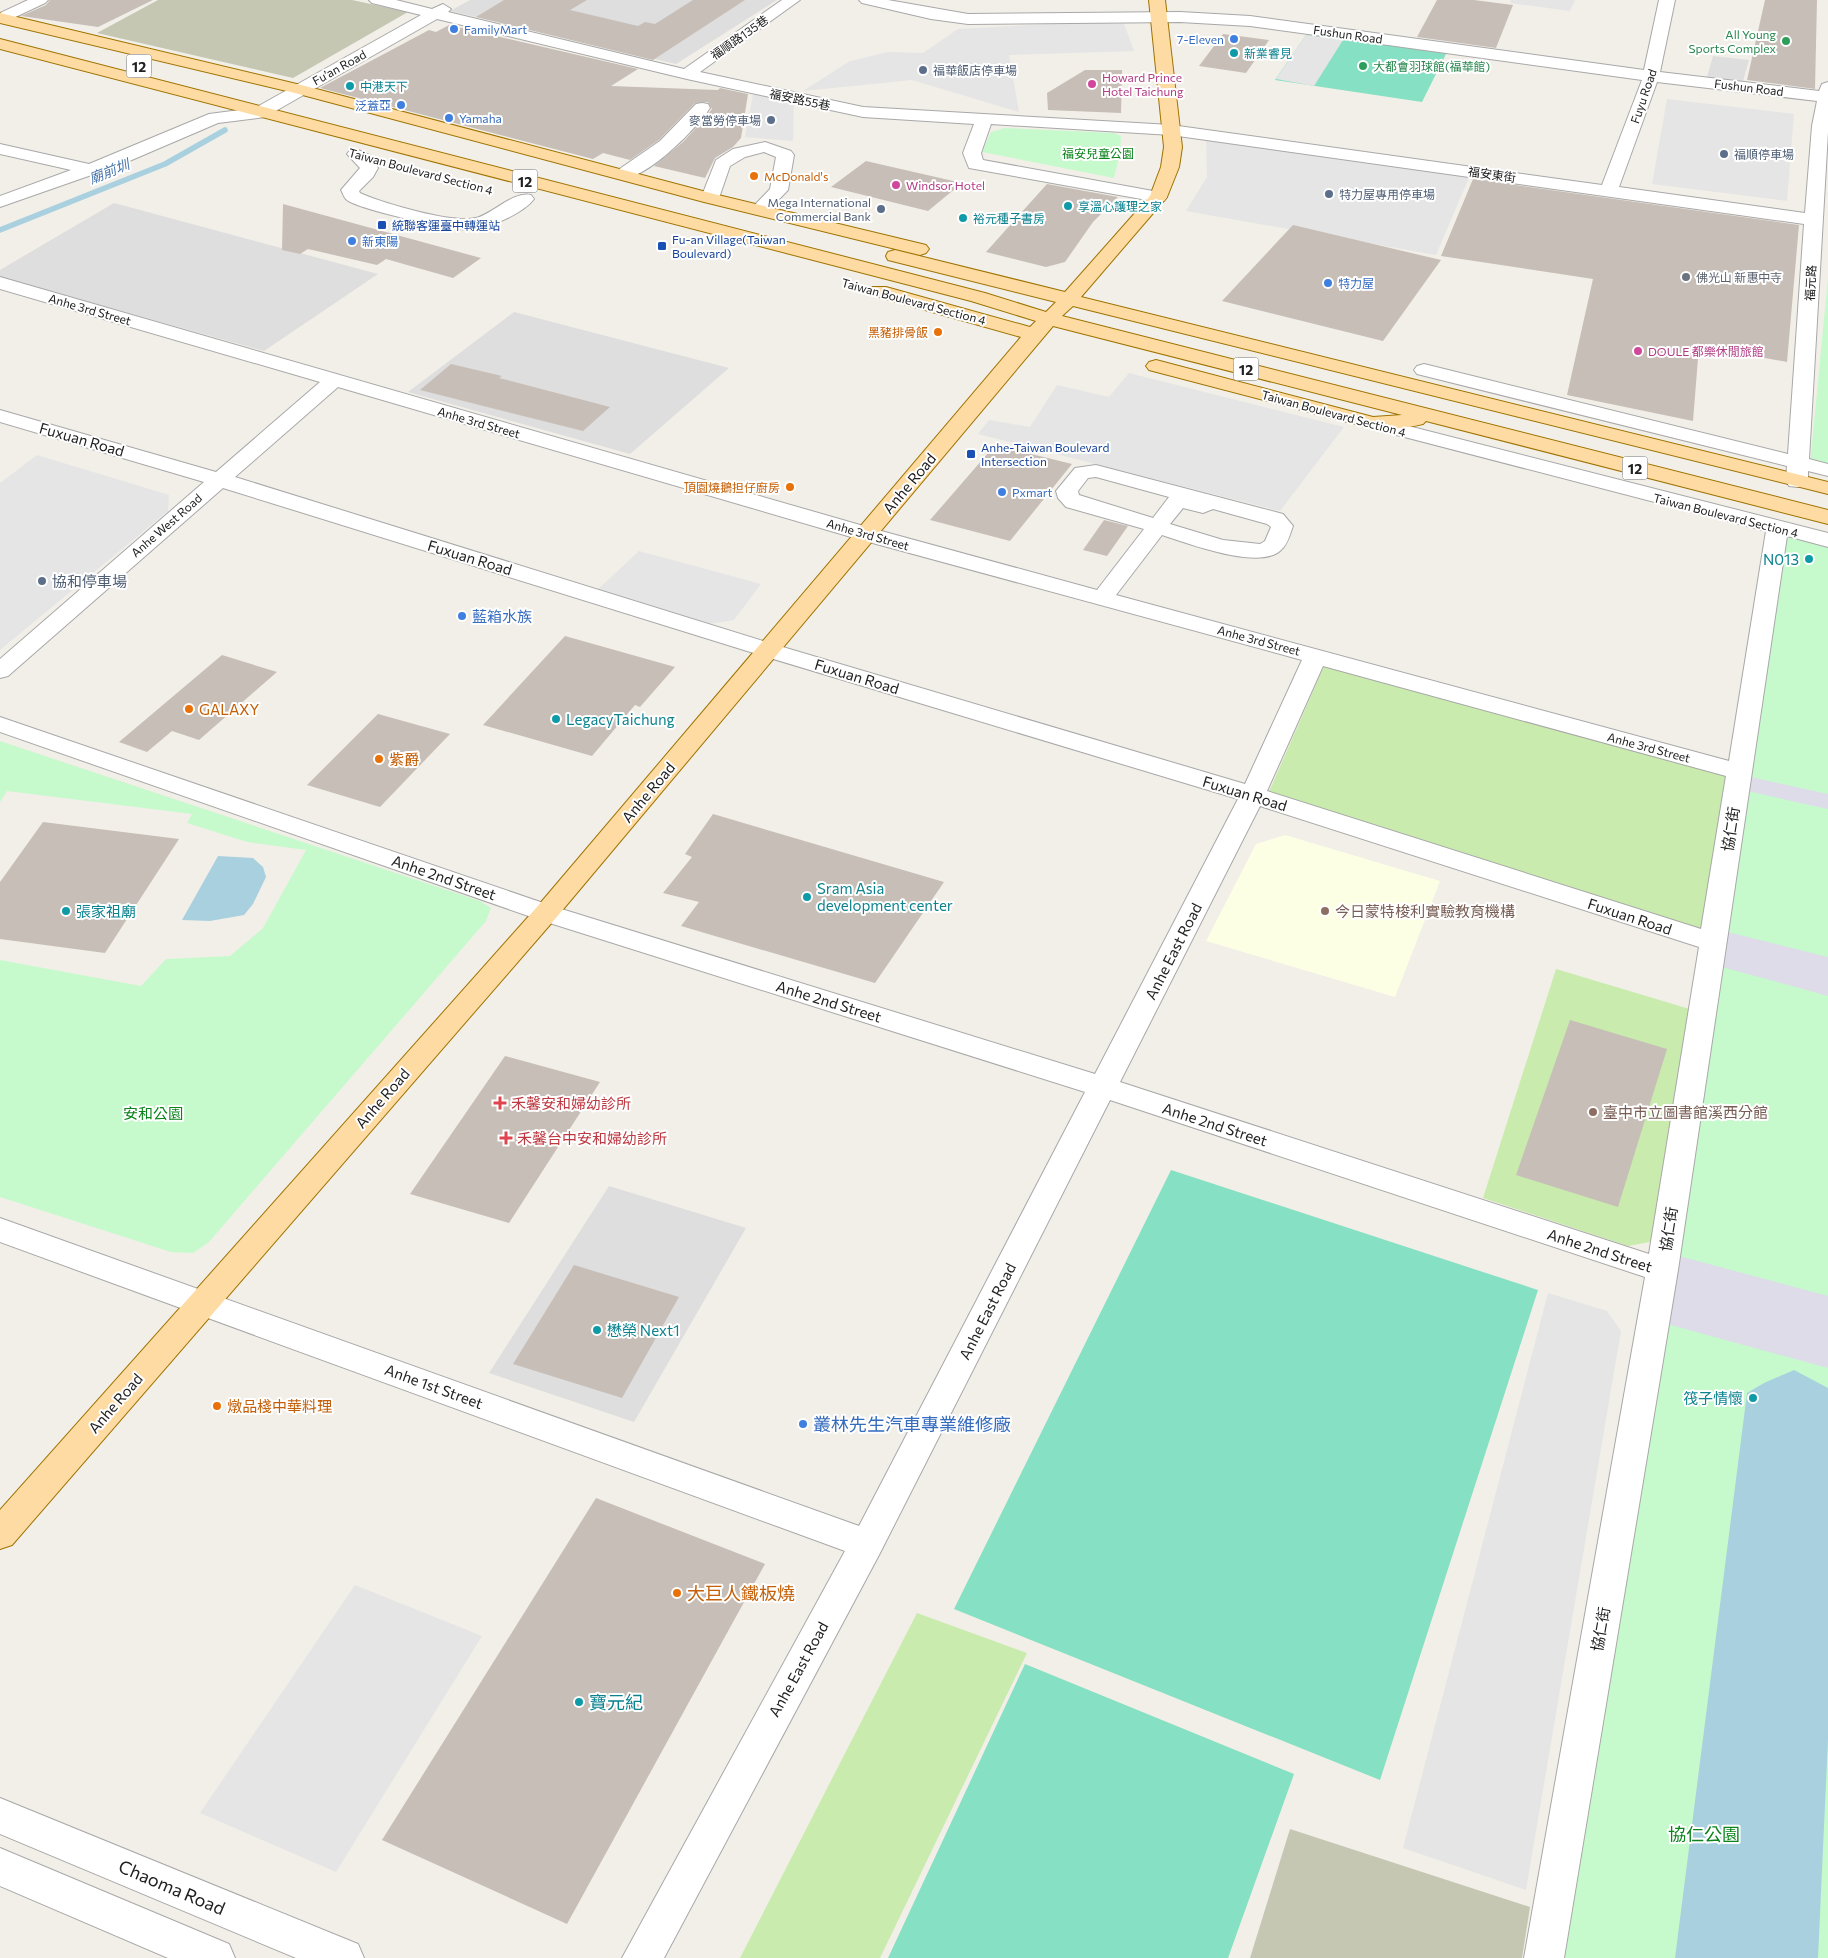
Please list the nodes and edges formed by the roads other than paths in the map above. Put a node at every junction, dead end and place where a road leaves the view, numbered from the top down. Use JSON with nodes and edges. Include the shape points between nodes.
{"nodes":[{"id":1,"x":40,"y":0,"type":"edge"},
{"id":2,"x":376,"y":0,"type":"edge"},
{"id":3,"x":460,"y":0,"type":"edge"},
{"id":4,"x":792,"y":0,"type":"edge"},
{"id":5,"x":867,"y":0,"type":"edge"},
{"id":6,"x":1157,"y":0,"type":"edge"},
{"id":7,"x":1667,"y":0,"type":"edge"},
{"id":8,"x":436,"y":13,"type":"junction"},
{"id":9,"x":1159,"y":18,"type":"junction"},
{"id":10,"x":0,"y":22,"type":"edge"},
{"id":11,"x":0,"y":44,"type":"edge"},
{"id":12,"x":686,"y":74,"type":"junction"},
{"id":13,"x":1651,"y":76,"type":"junction"},
{"id":14,"x":1828,"y":87,"type":"edge"},
{"id":15,"x":299,"y":89,"type":"junction"},
{"id":16,"x":1828,"y":97,"type":"edge"},
{"id":17,"x":278,"y":103,"type":"junction"},
{"id":18,"x":702,"y":108,"type":"dead end"},
{"id":19,"x":183,"y":111,"type":"dead end"},
{"id":20,"x":215,"y":118,"type":"junction"},
{"id":21,"x":984,"y":120,"type":"junction"},
{"id":22,"x":260,"y":121,"type":"junction"},
{"id":23,"x":1171,"y":130,"type":"junction"},
{"id":24,"x":0,"y":148,"type":"edge"},
{"id":25,"x":337,"y":149,"type":"dead end"},
{"id":26,"x":356,"y":154,"type":"junction"},
{"id":27,"x":384,"y":161,"type":"dead end"},
{"id":28,"x":88,"y":170,"type":"junction"},
{"id":29,"x":624,"y":174,"type":"junction"},
{"id":30,"x":1609,"y":190,"type":"junction"},
{"id":31,"x":506,"y":194,"type":"dead end"},
{"id":32,"x":1158,"y":197,"type":"junction"},
{"id":33,"x":710,"y":198,"type":"junction"},
{"id":34,"x":525,"y":200,"type":"junction"},
{"id":35,"x":0,"y":202,"type":"edge"},
{"id":36,"x":544,"y":204,"type":"dead end"},
{"id":37,"x":759,"y":210,"type":"junction"},
{"id":38,"x":1813,"y":220,"type":"junction"},
{"id":39,"x":0,"y":283,"type":"edge"},
{"id":40,"x":858,"y":286,"type":"dead end"},
{"id":41,"x":1074,"y":293,"type":"junction"},
{"id":42,"x":1050,"y":319,"type":"junction"},
{"id":43,"x":1034,"y":334,"type":"junction"},
{"id":44,"x":1424,"y":370,"type":"junction"},
{"id":45,"x":334,"y":380,"type":"junction"},
{"id":46,"x":1456,"y":396,"type":"junction"},
{"id":47,"x":0,"y":416,"type":"edge"},
{"id":48,"x":1442,"y":419,"type":"junction"},
{"id":49,"x":1373,"y":423,"type":"junction"},
{"id":50,"x":1828,"y":470,"type":"edge"},
{"id":51,"x":1798,"y":472,"type":"junction"},
{"id":52,"x":218,"y":480,"type":"junction"},
{"id":53,"x":1828,"y":488,"type":"edge"},
{"id":54,"x":1828,"y":517,"type":"edge"},
{"id":55,"x":1163,"y":525,"type":"junction"},
{"id":56,"x":1777,"y":529,"type":"junction"},
{"id":57,"x":866,"y":534,"type":"junction"},
{"id":58,"x":1828,"y":540,"type":"edge"},
{"id":59,"x":1102,"y":598,"type":"junction"},
{"id":60,"x":768,"y":650,"type":"junction"},
{"id":61,"x":1316,"y":656,"type":"junction"},
{"id":62,"x":0,"y":671,"type":"edge"},
{"id":63,"x":0,"y":724,"type":"edge"},
{"id":64,"x":1739,"y":772,"type":"junction"},
{"id":65,"x":1253,"y":795,"type":"junction"},
{"id":66,"x":546,"y":912,"type":"junction"},
{"id":67,"x":1712,"y":942,"type":"junction"},
{"id":68,"x":1102,"y":1087,"type":"junction"},
{"id":69,"x":0,"y":1230,"type":"edge"},
{"id":70,"x":1662,"y":1270,"type":"junction"},
{"id":71,"x":203,"y":1302,"type":"junction"},
{"id":72,"x":0,"y":1534,"type":"edge"},
{"id":73,"x":867,"y":1544,"type":"junction"},
{"id":74,"x":0,"y":1816,"type":"edge"},
{"id":75,"x":0,"y":1867,"type":"edge"},
{"id":76,"x":215,"y":1958,"type":"edge"},
{"id":77,"x":344,"y":1958,"type":"edge"},
{"id":78,"x":642,"y":1958,"type":"edge"},
{"id":79,"x":1544,"y":1958,"type":"edge"}],
"edges":[{"from":1,"to":10,"type":"street"},
{"from":2,"to":8,"type":"street","name":"福安路55巷"},
{"from":3,"to":8,"type":"street","name":"Fu’an Road"},
{"from":4,"to":12,"type":"street","name":"福順路135巷"},
{"from":5,"to":9,"type":"street","name":"Fushun Road","via":[[966,19]]},
{"from":6,"to":9,"type":"main road","name":"Anhe Road"},
{"from":7,"to":13,"type":"street","name":"Fuyu Road"},
{"from":8,"to":12,"type":"street","name":"福安路55巷"},
{"from":8,"to":15,"type":"street","name":"Fu’an Road"},
{"from":9,"to":13,"type":"street","name":"Fushun Road","via":[[1200,16],[1256,21]]},
{"from":9,"to":23,"type":"main road","name":"Anhe Road"},
{"from":10,"to":15,"type":"main road","number":"12"},
{"from":10,"to":17,"type":"main road","number":"12"},
{"from":11,"to":22,"type":"main road","name":"Taiwan Boulevard Section 4","number":"12"},
{"from":12,"to":21,"type":"street","name":"福安路55巷","via":[[863,112]]},
{"from":13,"to":16,"type":"street","name":"Fushun Road"},
{"from":13,"to":30,"type":"street","name":"Fuyu Road"},
{"from":14,"to":16,"type":"street","name":"福元路"},
{"from":15,"to":17,"type":"street","name":"Fu’an Road"},
{"from":15,"to":29,"type":"main road","number":"12"},
{"from":16,"to":38,"type":"street","name":"福元路","via":[[1820,126]]},
{"from":17,"to":22,"type":"street","name":"Fu’an Road"},
{"from":17,"to":41,"type":"main road","number":"12"},
{"from":18,"to":29,"type":"street","via":[[686,128]]},
{"from":19,"to":20,"type":"main road","name":"Taiwan Boulevard Section 4","number":"12"},
{"from":20,"to":22,"type":"main road","name":"Taiwan Boulevard Section 4","number":"12"},
{"from":20,"to":28,"type":"street"},
{"from":21,"to":23,"type":"street","name":"福安路55巷"},
{"from":21,"to":32,"type":"street","via":[[972,153],[975,164]]},
{"from":22,"to":42,"type":"main road","name":"Taiwan Boulevard Section 4","number":"12","via":[[978,297]]},
{"from":23,"to":30,"type":"street","name":"福安東街"},
{"from":23,"to":32,"type":"main road","name":"Anhe Road","via":[[1170,167]]},
{"from":24,"to":28,"type":"street"},
{"from":25,"to":26,"type":"main road","name":"Taiwan Boulevard Section 4"},
{"from":26,"to":27,"type":"main road","name":"Taiwan Boulevard Section 4"},
{"from":26,"to":34,"type":"street","via":[[365,160],[369,168],[350,190],[353,196],[362,200],[450,222],[474,224],[496,217]]},
{"from":28,"to":35,"type":"street"},
{"from":29,"to":33,"type":"main road","number":"12"},
{"from":30,"to":38,"type":"street","name":"福安東街"},
{"from":31,"to":34,"type":"main road","name":"Taiwan Boulevard Section 4","number":"12"},
{"from":32,"to":41,"type":"main road","name":"Anhe Road"},
{"from":33,"to":37,"type":"main road","number":"12"},
{"from":33,"to":37,"type":"street","via":[[722,164],[739,153],[765,147],[785,155],[779,190]]},
{"from":34,"to":36,"type":"main road","name":"Taiwan Boulevard Section 4","number":"12"},
{"from":37,"to":41,"type":"main road","number":"12"},
{"from":38,"to":51,"type":"street","name":"福元路"},
{"from":39,"to":45,"type":"street","name":"Anhe 3rd Street"},
{"from":40,"to":43,"type":"main road","name":"Taiwan Boulevard Section 4"},
{"from":41,"to":42,"type":"main road","name":"Anhe Road"},
{"from":41,"to":44,"type":"main road"},
{"from":41,"to":46,"type":"main road","number":"12"},
{"from":42,"to":43,"type":"main road","name":"Anhe Road"},
{"from":42,"to":48,"type":"main road","name":"Taiwan Boulevard Section 4","number":"12"},
{"from":43,"to":49,"type":"main road","name":"Taiwan Boulevard Section 4"},
{"from":43,"to":57,"type":"main road","name":"Anhe Road"},
{"from":44,"to":46,"type":"main road"},
{"from":44,"to":51,"type":"street"},
{"from":45,"to":52,"type":"street","name":"Anhe West Road"},
{"from":45,"to":57,"type":"street","name":"Anhe 3rd Street"},
{"from":46,"to":51,"type":"main road","number":"12"},
{"from":47,"to":52,"type":"street","name":"Fuxuan Road"},
{"from":48,"to":49,"type":"main road"},
{"from":48,"to":54,"type":"main road","name":"Taiwan Boulevard Section 4","number":"12"},
{"from":49,"to":56,"type":"street","name":"Taiwan Boulevard Section 4"},
{"from":50,"to":51,"type":"street"},
{"from":51,"to":53,"type":"main road","number":"12"},
{"from":52,"to":60,"type":"street","name":"Fuxuan Road"},
{"from":52,"to":62,"type":"street","name":"Anhe West Road"},
{"from":55,"to":55,"type":"street","via":[[1178,500],[1205,508],[1196,520],[1212,524],[1221,513],[1262,524],[1248,539]]},
{"from":55,"to":55,"type":"street","via":[[1251,552],[1274,545],[1282,526],[1276,519],[1096,471],[1082,472],[1068,491],[1074,502]]},
{"from":55,"to":59,"type":"street"},
{"from":56,"to":58,"type":"street","name":"Taiwan Boulevard Section 4"},
{"from":56,"to":64,"type":"street","name":"協仁街"},
{"from":57,"to":59,"type":"street","name":"Anhe 3rd Street"},
{"from":57,"to":60,"type":"main road","name":"Anhe Road"},
{"from":59,"to":61,"type":"street","name":"Anhe 3rd Street"},
{"from":60,"to":65,"type":"street","name":"Fuxuan Road"},
{"from":60,"to":66,"type":"main road","name":"Anhe Road"},
{"from":61,"to":64,"type":"street","name":"Anhe 3rd Street"},
{"from":61,"to":65,"type":"street","name":"Anhe East Road"},
{"from":63,"to":66,"type":"street","name":"Anhe 2nd Street"},
{"from":64,"to":67,"type":"street","name":"協仁街"},
{"from":65,"to":67,"type":"street","name":"Fuxuan Road"},
{"from":65,"to":68,"type":"street","name":"Anhe East Road"},
{"from":66,"to":68,"type":"street","name":"Anhe 2nd Street"},
{"from":66,"to":71,"type":"main road","name":"Anhe Road"},
{"from":67,"to":70,"type":"street","name":"協仁街"},
{"from":68,"to":70,"type":"street","name":"Anhe 2nd Street"},
{"from":68,"to":73,"type":"street","name":"Anhe East Road"},
{"from":69,"to":71,"type":"street","name":"Anhe 1st Street"},
{"from":70,"to":79,"type":"street","name":"協仁街"},
{"from":71,"to":72,"type":"main road","name":"Anhe Road"},
{"from":71,"to":73,"type":"street","name":"Anhe 1st Street"},
{"from":73,"to":78,"type":"street","name":"Anhe East Road"},
{"from":74,"to":77,"type":"street","name":"Chaoma Road"},
{"from":75,"to":76,"type":"street"}]}
